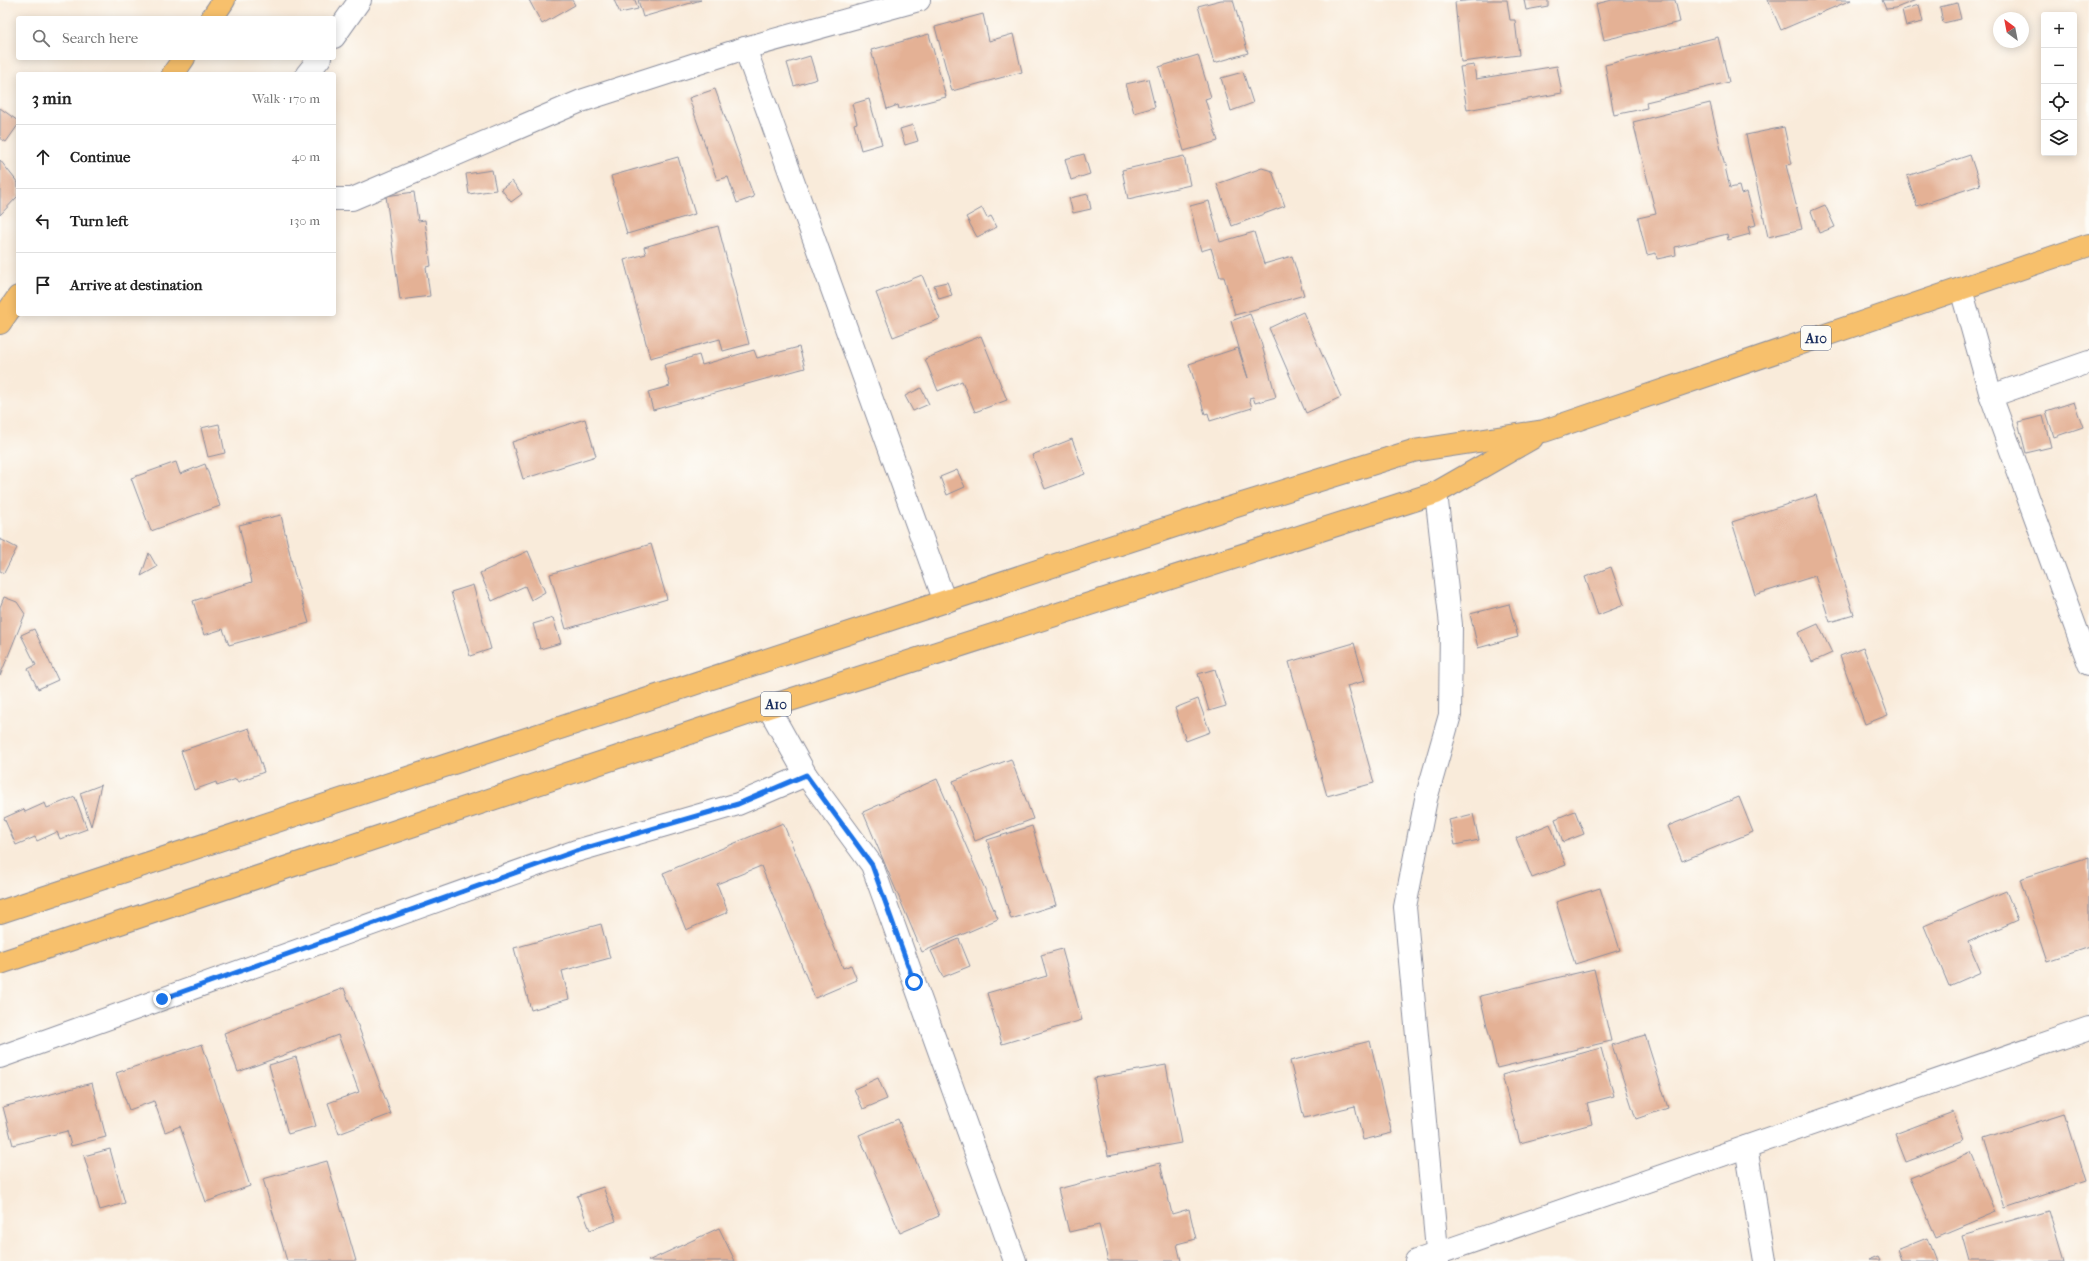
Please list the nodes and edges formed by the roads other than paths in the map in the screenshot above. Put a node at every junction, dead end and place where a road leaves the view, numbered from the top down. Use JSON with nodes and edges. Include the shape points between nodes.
{"nodes":[{"id":1,"x":224,"y":0,"type":"edge"},
{"id":2,"x":360,"y":0,"type":"edge"},
{"id":3,"x":919,"y":0,"type":"edge"},
{"id":4,"x":213,"y":16,"type":"edge"},
{"id":5,"x":336,"y":34,"type":"edge"},
{"id":6,"x":745,"y":48,"type":"junction"},
{"id":7,"x":183,"y":60,"type":"edge"},
{"id":8,"x":318,"y":60,"type":"edge"},
{"id":9,"x":174,"y":72,"type":"edge"},
{"id":10,"x":309,"y":72,"type":"edge"},
{"id":11,"x":336,"y":199,"type":"edge"},
{"id":12,"x":2089,"y":245,"type":"edge"},
{"id":13,"x":1961,"y":289,"type":"junction"},
{"id":14,"x":16,"y":300,"type":"edge"},
{"id":15,"x":0,"y":323,"type":"edge"},
{"id":16,"x":2089,"y":362,"type":"edge"},
{"id":17,"x":1991,"y":396,"type":"junction"},
{"id":18,"x":1544,"y":431,"type":"junction"},
{"id":19,"x":1436,"y":493,"type":"junction"},
{"id":20,"x":945,"y":602,"type":"junction"},
{"id":21,"x":2089,"y":664,"type":"edge"},
{"id":22,"x":768,"y":707,"type":"junction"},
{"id":23,"x":806,"y":775,"type":"junction"},
{"id":24,"x":0,"y":912,"type":"edge"},
{"id":25,"x":0,"y":963,"type":"edge"},
{"id":26,"x":2089,"y":1028,"type":"edge"},
{"id":27,"x":0,"y":1057,"type":"edge"},
{"id":28,"x":1746,"y":1147,"type":"junction"},
{"id":29,"x":1437,"y":1258,"type":"edge"},
{"id":30,"x":1015,"y":1261,"type":"edge"},
{"id":31,"x":1416,"y":1261,"type":"edge"},
{"id":32,"x":1765,"y":1261,"type":"edge"}],
"edges":[{"from":1,"to":4,"type":"highway"},
{"from":2,"to":5,"type":"street"},
{"from":3,"to":6,"type":"street"},
{"from":6,"to":11,"type":"street","via":[[581,101],[352,199]]},
{"from":6,"to":20,"type":"street"},
{"from":7,"to":9,"type":"highway"},
{"from":8,"to":10,"type":"street"},
{"from":12,"to":13,"type":"highway","number":"A10"},
{"from":13,"to":17,"type":"street"},
{"from":13,"to":18,"type":"highway","number":"A10"},
{"from":14,"to":15,"type":"highway"},
{"from":16,"to":17,"type":"street"},
{"from":17,"to":21,"type":"street"},
{"from":18,"to":19,"type":"highway","number":"A10"},
{"from":18,"to":20,"type":"highway","number":"A10","via":[[1413,451],[1220,511]]},
{"from":19,"to":22,"type":"highway","number":"A10"},
{"from":19,"to":29,"type":"street","via":[[1452,625],[1450,715],[1426,799],[1405,907]]},
{"from":20,"to":24,"type":"highway","number":"A10"},
{"from":22,"to":23,"type":"street"},
{"from":22,"to":25,"type":"highway","number":"A10"},
{"from":23,"to":27,"type":"street","via":[[738,804],[576,851]]},
{"from":23,"to":30,"type":"street","via":[[872,865]]},
{"from":26,"to":28,"type":"street"},
{"from":28,"to":29,"type":"street"},
{"from":28,"to":32,"type":"street"},
{"from":29,"to":31,"type":"street"}]}
